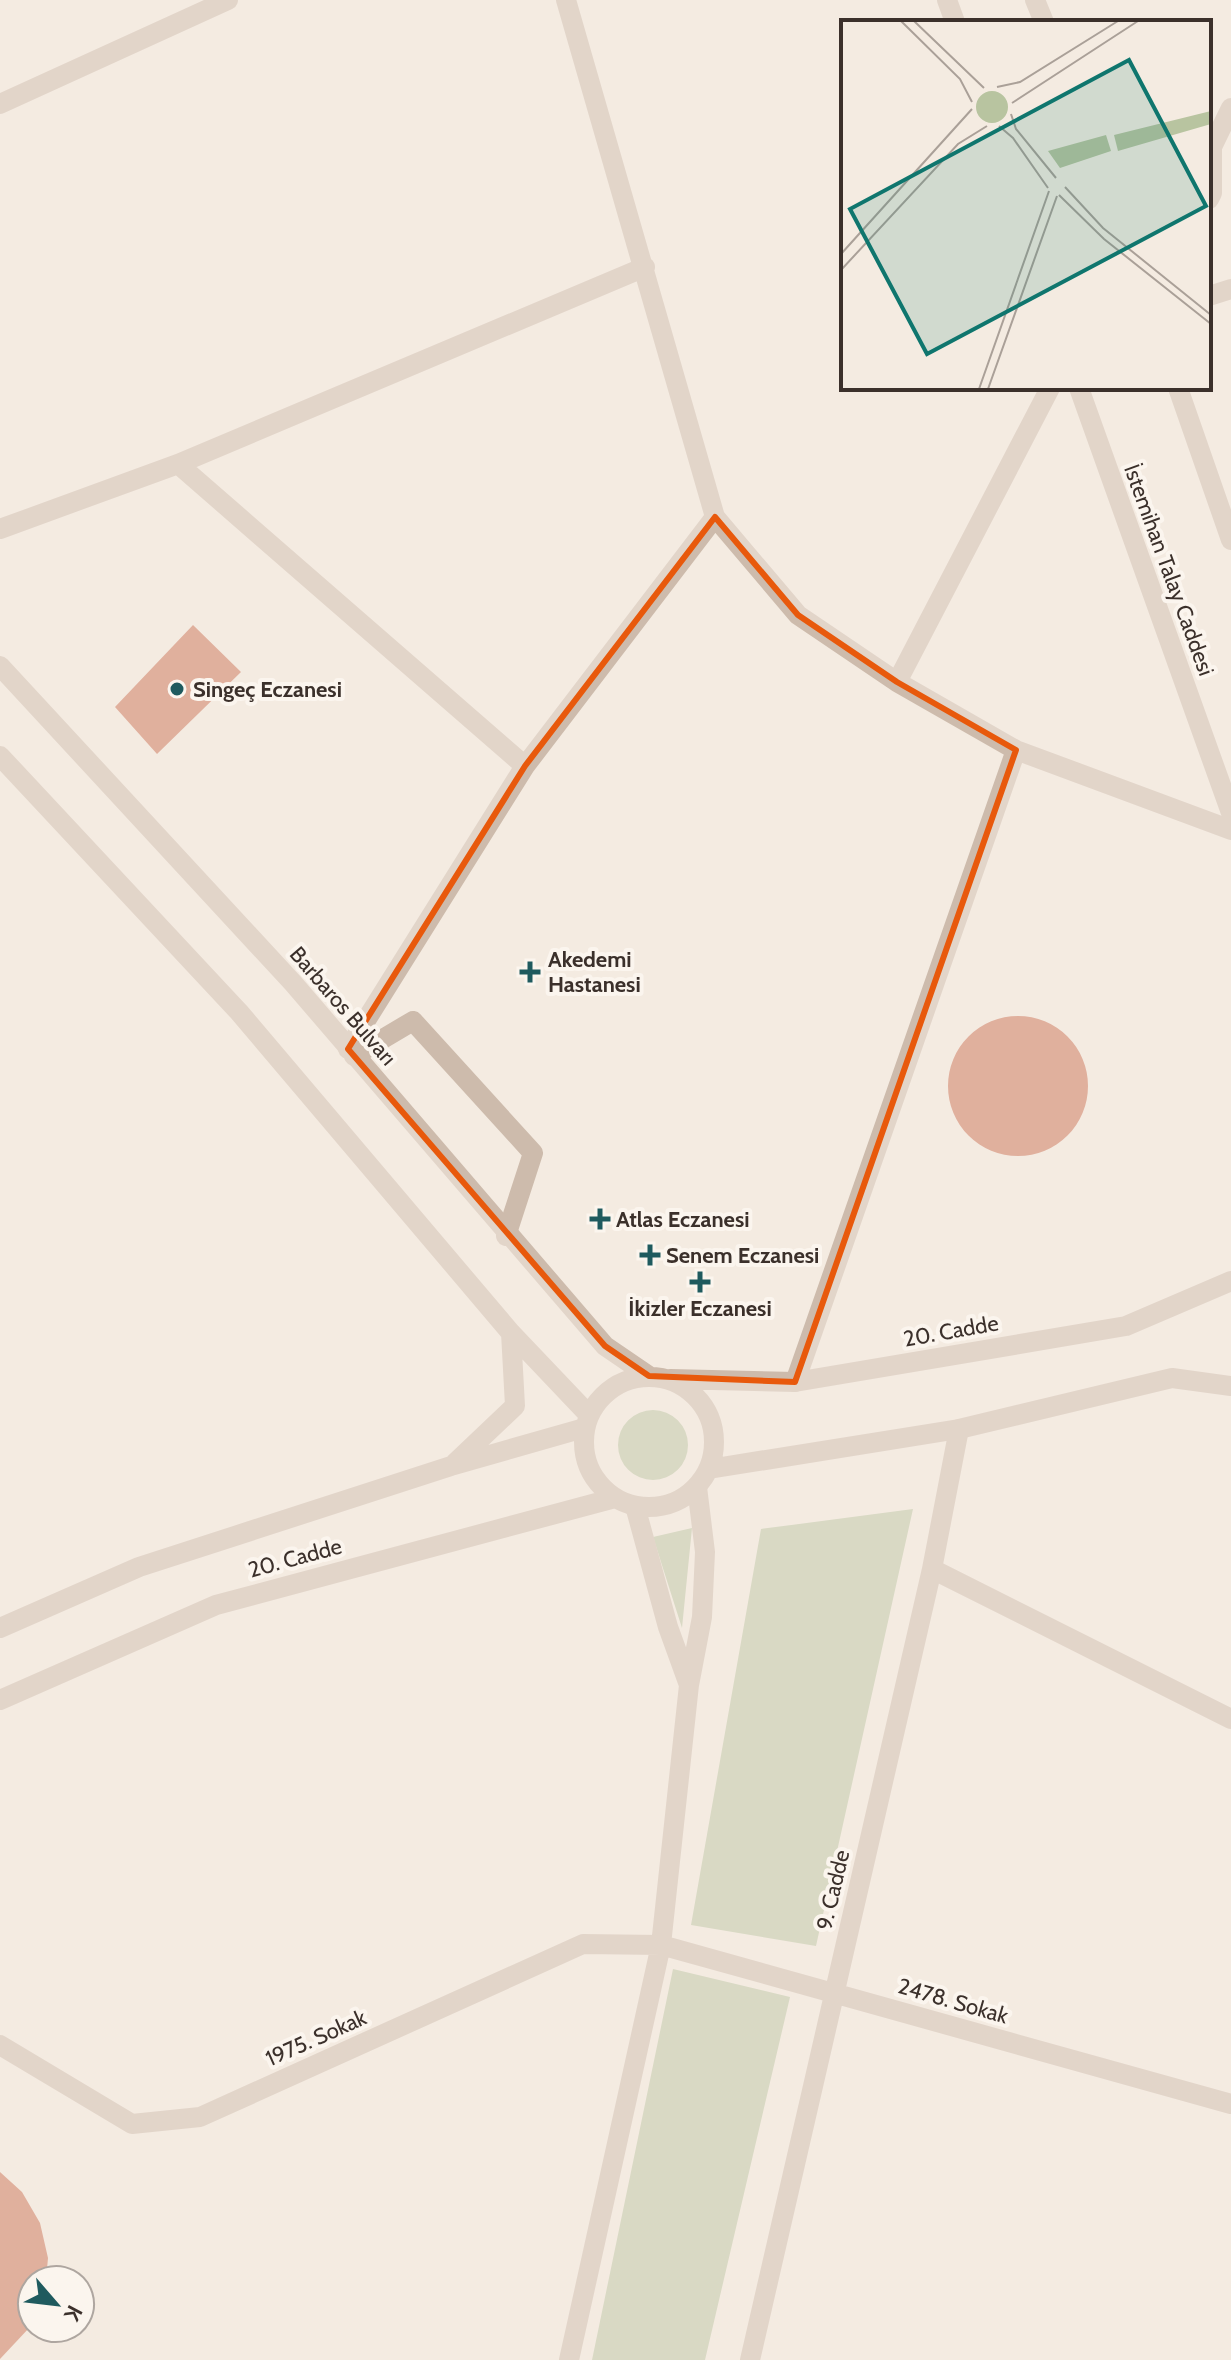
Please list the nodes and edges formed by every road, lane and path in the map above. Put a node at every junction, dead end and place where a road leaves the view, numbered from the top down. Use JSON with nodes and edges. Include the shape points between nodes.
{"nodes":[{"id":1,"x":228,"y":0,"type":"edge"},
{"id":2,"x":566,"y":0,"type":"edge"},
{"id":3,"x":947,"y":0,"type":"edge"},
{"id":4,"x":1035,"y":0,"type":"edge"},
{"id":5,"x":954,"y":20,"type":"edge"},
{"id":6,"x":1043,"y":20,"type":"edge"},
{"id":7,"x":0,"y":104,"type":"edge"},
{"id":8,"x":1231,"y":108,"type":"edge"},
{"id":9,"x":1211,"y":146,"type":"edge"},
{"id":10,"x":645,"y":267,"type":"junction"},
{"id":11,"x":1231,"y":289,"type":"edge"},
{"id":12,"x":1211,"y":295,"type":"edge"},
{"id":13,"x":1049,"y":390,"type":"edge"},
{"id":14,"x":1080,"y":390,"type":"edge"},
{"id":15,"x":1179,"y":390,"type":"edge"},
{"id":16,"x":178,"y":464,"type":"junction"},
{"id":17,"x":715,"y":517,"type":"junction"},
{"id":18,"x":0,"y":529,"type":"edge"},
{"id":19,"x":1231,"y":540,"type":"edge"},
{"id":20,"x":0,"y":666,"type":"edge"},
{"id":21,"x":897,"y":682,"type":"junction"},
{"id":22,"x":1016,"y":750,"type":"junction"},
{"id":23,"x":0,"y":756,"type":"edge"},
{"id":24,"x":525,"y":766,"type":"junction"},
{"id":25,"x":1231,"y":813,"type":"edge"},
{"id":26,"x":1231,"y":830,"type":"edge"},
{"id":27,"x":351,"y":1052,"type":"junction"},
{"id":28,"x":506,"y":1236,"type":"junction"},
{"id":29,"x":1231,"y":1281,"type":"edge"},
{"id":30,"x":511,"y":1333,"type":"junction"},
{"id":31,"x":659,"y":1377,"type":"junction"},
{"id":32,"x":795,"y":1382,"type":"junction"},
{"id":33,"x":1231,"y":1386,"type":"edge"},
{"id":34,"x":586,"y":1421,"type":"junction"},
{"id":35,"x":959,"y":1429,"type":"junction"},
{"id":36,"x":451,"y":1466,"type":"junction"},
{"id":37,"x":709,"y":1469,"type":"junction"},
{"id":38,"x":697,"y":1487,"type":"junction"},
{"id":39,"x":615,"y":1498,"type":"junction"},
{"id":40,"x":635,"y":1506,"type":"junction"},
{"id":41,"x":932,"y":1569,"type":"junction"},
{"id":42,"x":0,"y":1628,"type":"edge"},
{"id":43,"x":689,"y":1685,"type":"junction"},
{"id":44,"x":0,"y":1700,"type":"edge"},
{"id":45,"x":1231,"y":1719,"type":"edge"},
{"id":46,"x":661,"y":1945,"type":"junction"},
{"id":47,"x":834,"y":1992,"type":"junction"},
{"id":48,"x":0,"y":2045,"type":"edge"},
{"id":49,"x":1231,"y":2104,"type":"edge"},
{"id":50,"x":569,"y":2360,"type":"edge"},
{"id":51,"x":750,"y":2360,"type":"edge"}],
"edges":[{"from":1,"to":7,"type":"street"},
{"from":2,"to":10,"type":"street"},
{"from":3,"to":5,"type":"street"},
{"from":4,"to":6,"type":"street"},
{"from":8,"to":9,"type":"street"},
{"from":10,"to":16,"type":"street"},
{"from":10,"to":17,"type":"street"},
{"from":11,"to":12,"type":"street"},
{"from":13,"to":21,"type":"street"},
{"from":14,"to":25,"type":"street","name":"İstemihan Talay Caddesi"},
{"from":15,"to":19,"type":"street"},
{"from":16,"to":18,"type":"street"},
{"from":16,"to":24,"type":"street"},
{"from":17,"to":21,"type":"street","via":[[798,615]]},
{"from":17,"to":24,"type":"street"},
{"from":20,"to":27,"type":"street","name":"Barbaros Bulvarı"},
{"from":21,"to":22,"type":"street"},
{"from":22,"to":26,"type":"street"},
{"from":22,"to":32,"type":"street"},
{"from":23,"to":30,"type":"street","via":[[239,1012]]},
{"from":24,"to":27,"type":"street"},
{"from":27,"to":28,"type":"street","name":"Barbaros Bulvarı"},
{"from":27,"to":28,"type":"street","via":[[413,1021],[533,1153]]},
{"from":28,"to":31,"type":"street","name":"Barbaros Bulvarı","via":[[605,1346]]},
{"from":29,"to":32,"type":"street","name":"20. Cadde","via":[[1126,1326]]},
{"from":30,"to":34,"type":"street"},
{"from":30,"to":36,"type":"street","via":[[515,1406]]},
{"from":31,"to":32,"type":"street","name":"20. Cadde"},
{"from":31,"to":34,"type":"street","via":[[628,1379],[609,1390]]},
{"from":31,"to":37,"type":"street","via":[[689,1389],[704,1405],[715,1447]]},
{"from":33,"to":35,"type":"street","via":[[1172,1378]]},
{"from":34,"to":36,"type":"street","name":"20. Cadde"},
{"from":34,"to":39,"type":"street","via":[[584,1457],[600,1485]]},
{"from":35,"to":37,"type":"street"},
{"from":35,"to":41,"type":"street","name":"9. Cadde"},
{"from":36,"to":42,"type":"street","name":"20. Cadde","via":[[139,1567]]},
{"from":37,"to":38,"type":"street"},
{"from":38,"to":40,"type":"street","via":[[679,1501]]},
{"from":38,"to":43,"type":"street","via":[[702,1617]]},
{"from":39,"to":40,"type":"street"},
{"from":39,"to":44,"type":"street","name":"20. Cadde","via":[[216,1605]]},
{"from":40,"to":43,"type":"street"},
{"from":41,"to":45,"type":"street"},
{"from":41,"to":47,"type":"street","name":"9. Cadde"},
{"from":43,"to":46,"type":"street"},
{"from":46,"to":47,"type":"street","name":"2478. Sokak"},
{"from":46,"to":48,"type":"street","name":"1975. Sokak","via":[[583,1944],[200,2117],[132,2124]]},
{"from":46,"to":50,"type":"street"},
{"from":47,"to":49,"type":"street","name":"2478. Sokak"},
{"from":47,"to":51,"type":"street","name":"9. Cadde"}]}
